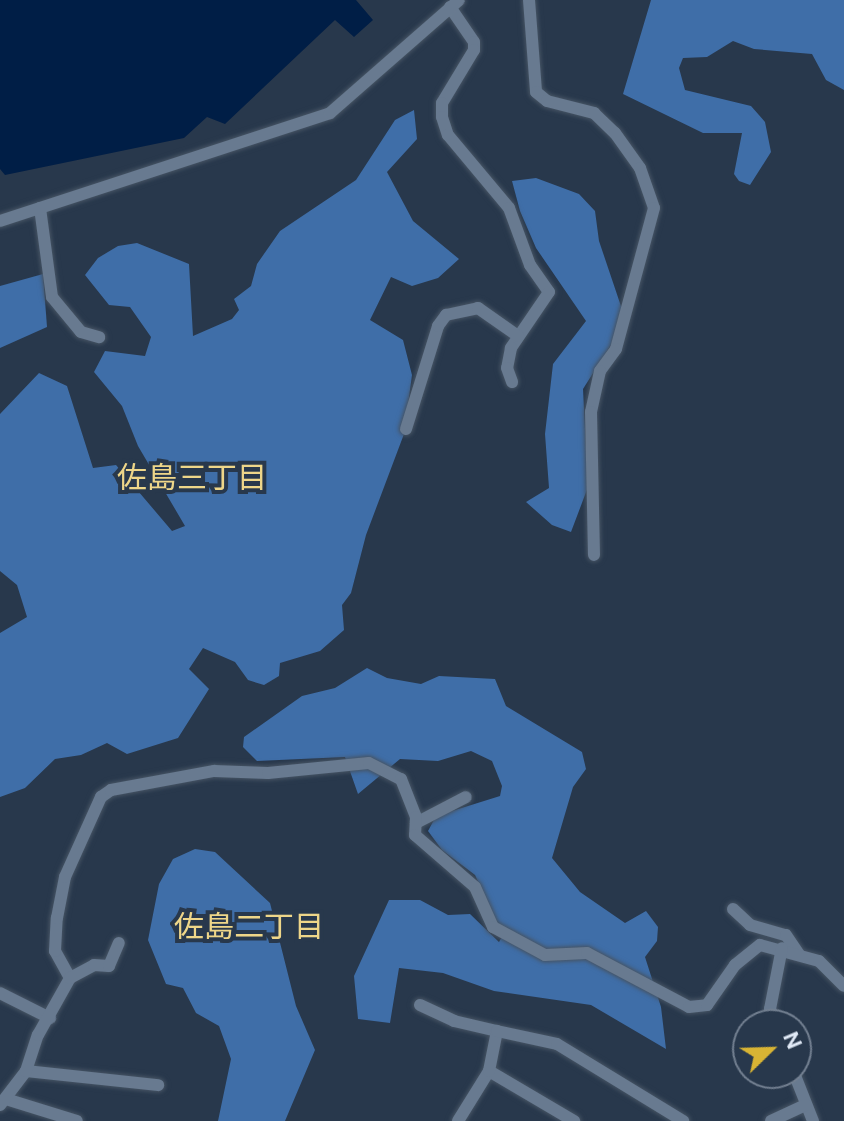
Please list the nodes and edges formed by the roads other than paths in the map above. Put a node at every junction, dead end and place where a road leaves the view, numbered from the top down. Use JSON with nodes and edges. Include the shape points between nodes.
{"nodes":[{"id":1,"x":529,"y":0,"type":"edge"},
{"id":2,"x":455,"y":4,"type":"edge"},
{"id":3,"x":40,"y":208,"type":"junction"},
{"id":4,"x":0,"y":221,"type":"edge"},
{"id":5,"x":518,"y":336,"type":"junction"},
{"id":6,"x":99,"y":337,"type":"dead end"},
{"id":7,"x":512,"y":382,"type":"dead end"},
{"id":8,"x":406,"y":429,"type":"dead end"},
{"id":9,"x":594,"y":555,"type":"dead end"},
{"id":10,"x":466,"y":797,"type":"dead end"},
{"id":11,"x":416,"y":823,"type":"junction"},
{"id":12,"x":733,"y":909,"type":"dead end"},
{"id":13,"x":119,"y":943,"type":"dead end"},
{"id":14,"x":782,"y":948,"type":"junction"},
{"id":15,"x":799,"y":954,"type":"junction"},
{"id":16,"x":70,"y":978,"type":"junction"},
{"id":17,"x":844,"y":986,"type":"edge"},
{"id":18,"x":0,"y":993,"type":"edge"},
{"id":19,"x":420,"y":1005,"type":"dead end"},
{"id":20,"x":770,"y":1009,"type":"edge"},
{"id":21,"x":50,"y":1018,"type":"junction"},
{"id":22,"x":497,"y":1031,"type":"junction"},
{"id":23,"x":26,"y":1071,"type":"junction"},
{"id":24,"x":489,"y":1071,"type":"junction"},
{"id":25,"x":158,"y":1085,"type":"dead end"},
{"id":26,"x":800,"y":1089,"type":"edge"},
{"id":27,"x":4,"y":1103,"type":"edge"},
{"id":28,"x":806,"y":1105,"type":"junction"},
{"id":29,"x":675,"y":1118,"type":"edge"},
{"id":30,"x":77,"y":1121,"type":"edge"},
{"id":31,"x":458,"y":1121,"type":"edge"},
{"id":32,"x":574,"y":1121,"type":"edge"},
{"id":33,"x":771,"y":1121,"type":"edge"},
{"id":34,"x":813,"y":1121,"type":"edge"}],
"edges":[{"from":1,"to":9,"type":"street","via":[[536,92],[547,101],[594,113],[615,133],[640,168],[654,208],[616,349],[600,371],[591,412]]},
{"from":2,"to":3,"type":"street","via":[[330,113]]},
{"from":2,"to":5,"type":"street","via":[[474,50],[442,103],[442,117],[448,135],[509,208],[530,265],[549,292]]},
{"from":3,"to":4,"type":"street"},
{"from":3,"to":6,"type":"street","via":[[52,297],[81,332]]},
{"from":5,"to":7,"type":"street","via":[[507,368]]},
{"from":5,"to":8,"type":"street","via":[[478,308],[446,315]]},
{"from":10,"to":11,"type":"street"},
{"from":11,"to":14,"type":"street","via":[[422,846],[459,868],[475,887],[493,927],[505,936],[560,958],[587,953],[689,1007],[707,1005],[749,951],[760,945]]},
{"from":11,"to":16,"type":"street","via":[[401,779],[369,763],[268,773],[214,771],[111,790],[101,797],[65,877],[55,951]]},
{"from":12,"to":15,"type":"street","via":[[750,925],[786,935]]},
{"from":13,"to":16,"type":"street","via":[[109,966],[94,965]]},
{"from":14,"to":15,"type":"street"},
{"from":14,"to":20,"type":"street"},
{"from":15,"to":17,"type":"street","via":[[819,961]]},
{"from":16,"to":21,"type":"street"},
{"from":18,"to":21,"type":"street"},
{"from":19,"to":22,"type":"street","via":[[454,1021]]},
{"from":21,"to":23,"type":"street"},
{"from":22,"to":24,"type":"street"},
{"from":22,"to":29,"type":"street","via":[[557,1044]]},
{"from":23,"to":25,"type":"street"},
{"from":23,"to":27,"type":"street"},
{"from":24,"to":31,"type":"street"},
{"from":24,"to":32,"type":"street"},
{"from":26,"to":28,"type":"street"},
{"from":27,"to":30,"type":"street"},
{"from":28,"to":33,"type":"street"},
{"from":28,"to":34,"type":"street"}]}
